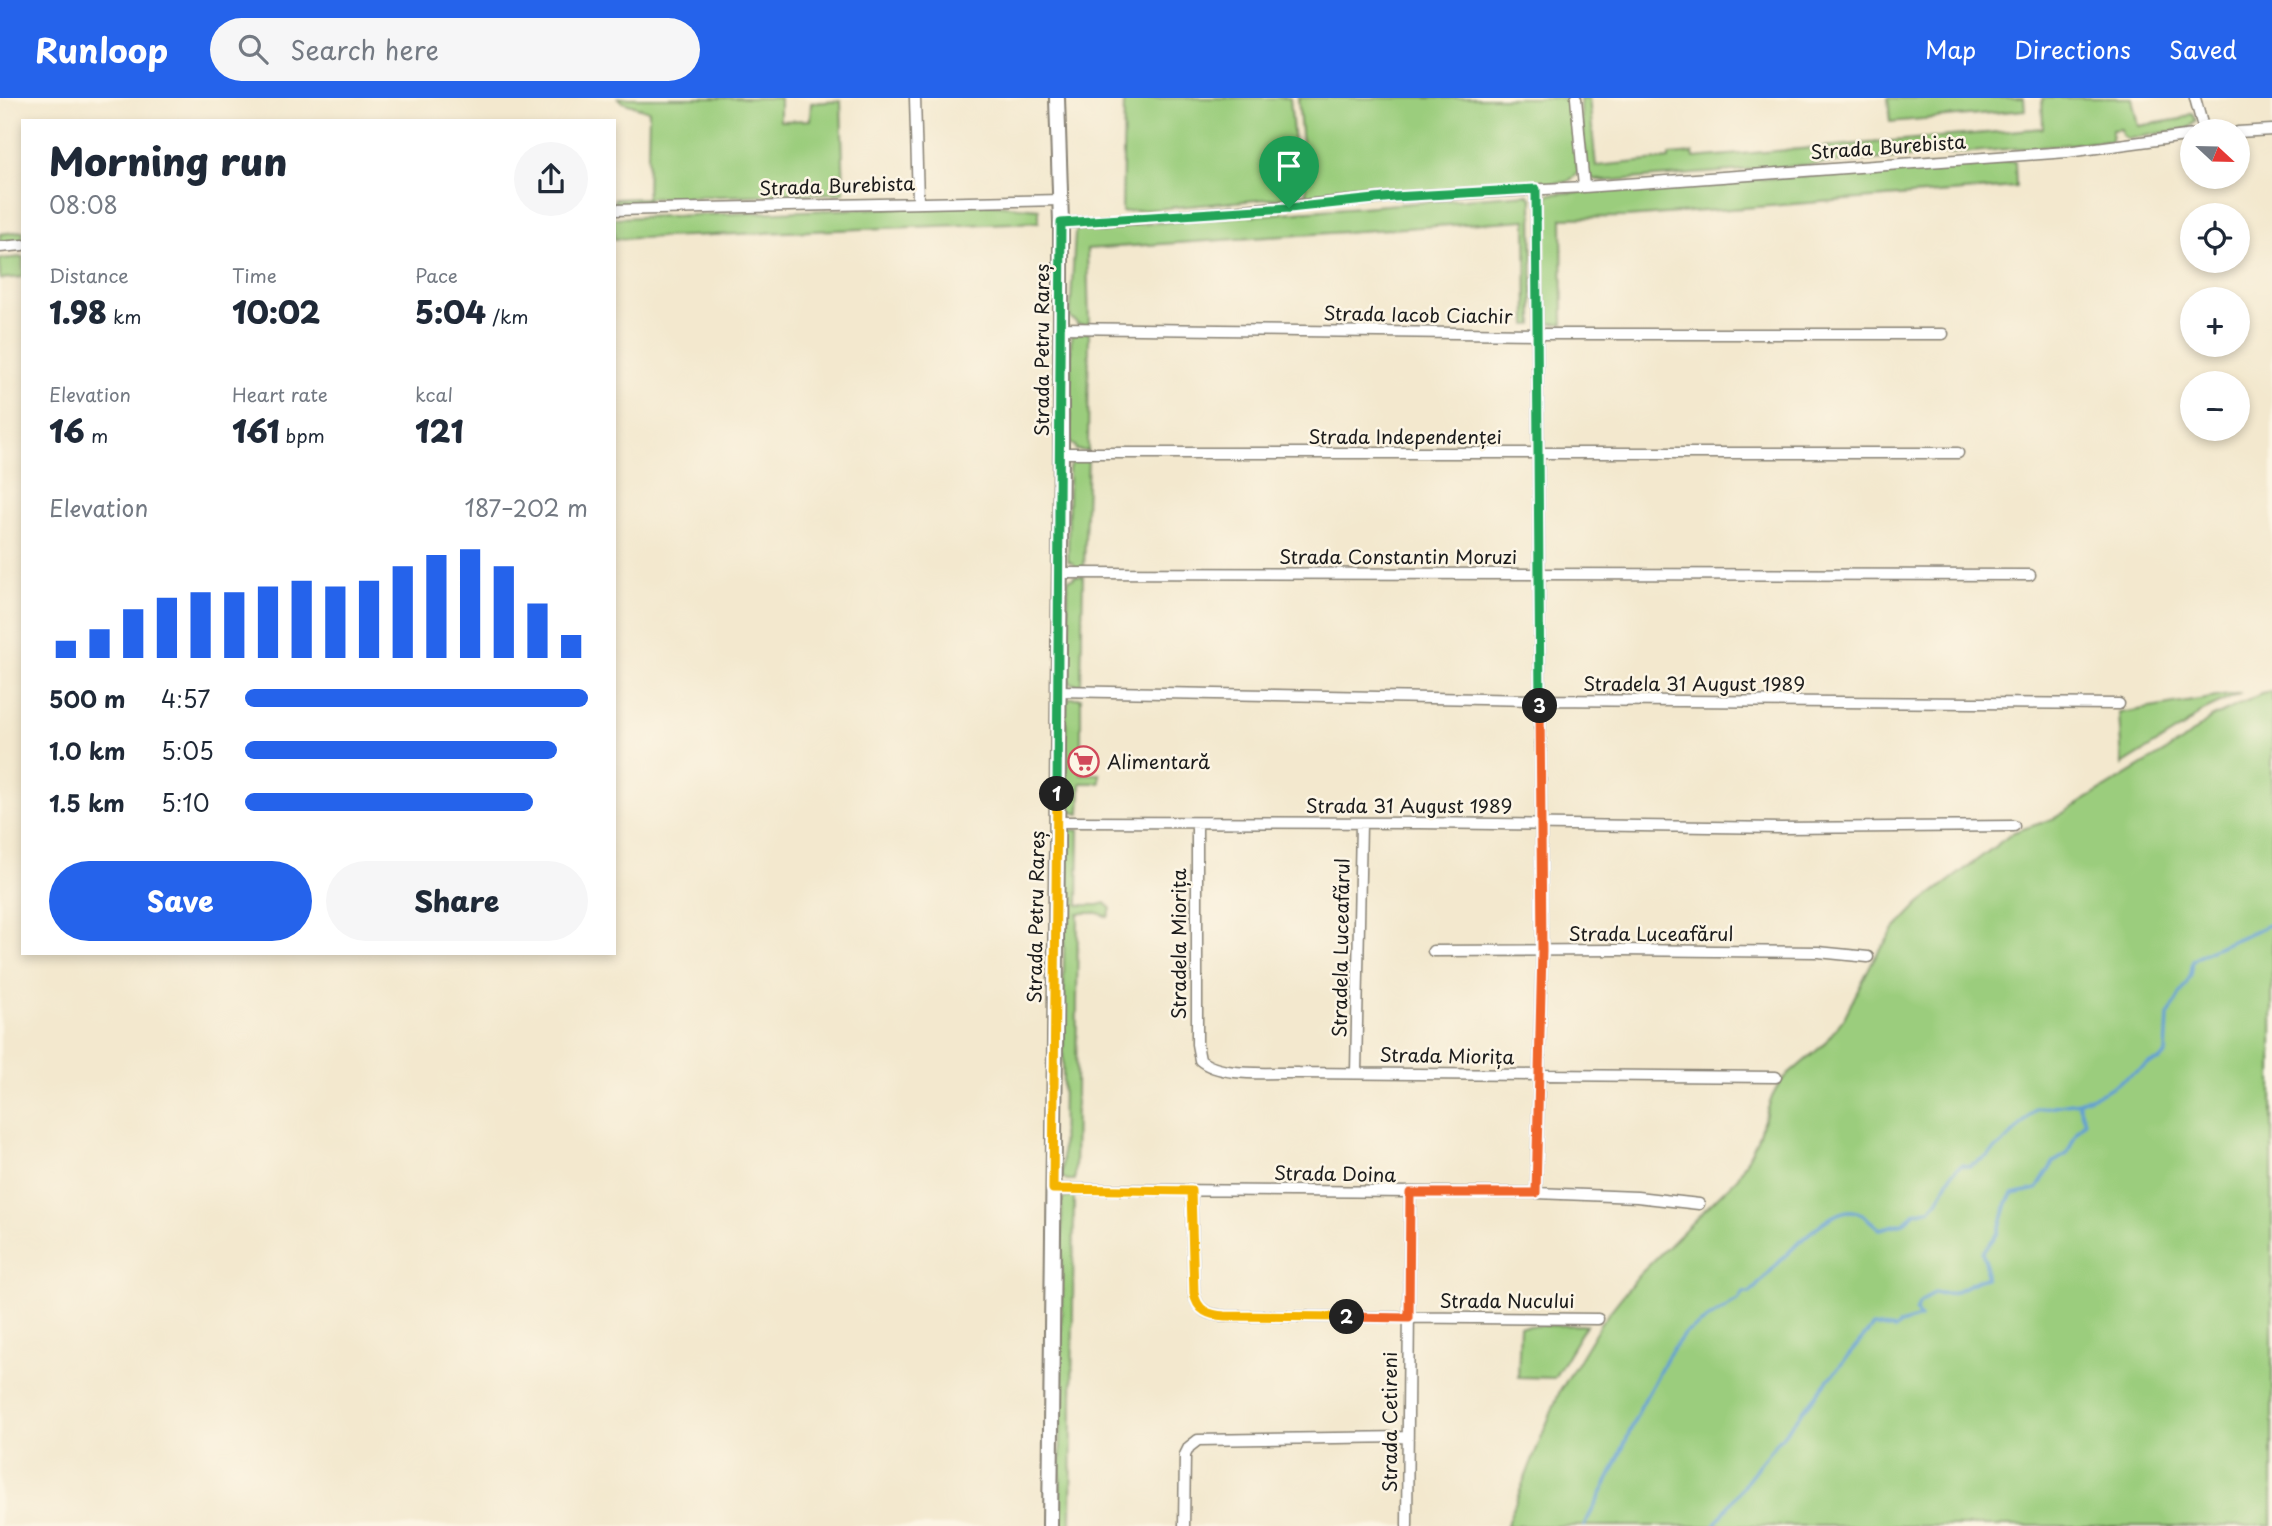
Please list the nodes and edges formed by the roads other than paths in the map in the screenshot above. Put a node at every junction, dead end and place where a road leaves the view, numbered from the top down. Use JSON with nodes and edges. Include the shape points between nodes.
{"nodes":[{"id":1,"x":915,"y":98,"type":"edge"},
{"id":2,"x":1057,"y":98,"type":"edge"},
{"id":3,"x":1576,"y":98,"type":"edge"},
{"id":4,"x":2195,"y":98,"type":"edge"},
{"id":5,"x":2201,"y":119,"type":"edge"},
{"id":6,"x":2272,"y":130,"type":"edge"},
{"id":7,"x":2250,"y":131,"type":"edge"},
{"id":8,"x":2180,"y":137,"type":"edge"},
{"id":9,"x":1584,"y":187,"type":"junction"},
{"id":10,"x":1536,"y":189,"type":"junction"},
{"id":11,"x":1060,"y":200,"type":"junction"},
{"id":12,"x":918,"y":201,"type":"junction"},
{"id":13,"x":616,"y":210,"type":"edge"},
{"id":14,"x":1061,"y":223,"type":"junction"},
{"id":15,"x":21,"y":245,"type":"edge"},
{"id":16,"x":0,"y":247,"type":"edge"},
{"id":17,"x":1061,"y":328,"type":"junction"},
{"id":18,"x":1537,"y":334,"type":"junction"},
{"id":19,"x":1942,"y":334,"type":"dead end"},
{"id":20,"x":1061,"y":453,"type":"junction"},
{"id":21,"x":1958,"y":453,"type":"dead end"},
{"id":22,"x":1537,"y":454,"type":"junction"},
{"id":23,"x":1059,"y":573,"type":"junction"},
{"id":24,"x":1539,"y":575,"type":"junction"},
{"id":25,"x":2029,"y":575,"type":"dead end"},
{"id":26,"x":1058,"y":691,"type":"junction"},
{"id":27,"x":1540,"y":700,"type":"junction"},
{"id":28,"x":2119,"y":704,"type":"dead end"},
{"id":29,"x":1057,"y":822,"type":"junction"},
{"id":30,"x":1196,"y":823,"type":"junction"},
{"id":31,"x":1361,"y":824,"type":"junction"},
{"id":32,"x":1540,"y":825,"type":"junction"},
{"id":33,"x":2014,"y":827,"type":"dead end"},
{"id":34,"x":1433,"y":951,"type":"dead end"},
{"id":35,"x":1542,"y":951,"type":"junction"},
{"id":36,"x":1868,"y":957,"type":"dead end"},
{"id":37,"x":1203,"y":1063,"type":"joint"},
{"id":38,"x":1356,"y":1072,"type":"junction"},
{"id":39,"x":1539,"y":1074,"type":"junction"},
{"id":40,"x":1776,"y":1076,"type":"dead end"},
{"id":41,"x":1053,"y":1189,"type":"junction"},
{"id":42,"x":1191,"y":1191,"type":"junction"},
{"id":43,"x":1410,"y":1193,"type":"junction"},
{"id":44,"x":1536,"y":1193,"type":"junction"},
{"id":45,"x":1699,"y":1204,"type":"dead end"},
{"id":46,"x":1409,"y":1318,"type":"junction"},
{"id":47,"x":1598,"y":1318,"type":"dead end"},
{"id":48,"x":1407,"y":1437,"type":"junction"},
{"id":49,"x":1050,"y":1526,"type":"edge"},
{"id":50,"x":1184,"y":1526,"type":"edge"},
{"id":51,"x":1407,"y":1526,"type":"edge"}],
"edges":[{"from":1,"to":12,"type":"street"},
{"from":2,"to":11,"type":"main road","name":"Strada Petru Rareș"},
{"from":3,"to":9,"type":"street"},
{"from":4,"to":5,"type":"street"},
{"from":6,"to":7,"type":"street"},
{"from":8,"to":9,"type":"street","name":"Strada Burebista","via":[[2067,152]]},
{"from":9,"to":10,"type":"street","name":"Strada Burebista"},
{"from":10,"to":14,"type":"street","name":"Strada Burebista"},
{"from":10,"to":18,"type":"street"},
{"from":11,"to":12,"type":"street","name":"Strada Burebista"},
{"from":11,"to":14,"type":"main road","name":"Strada Petru Rareș"},
{"from":12,"to":13,"type":"street","name":"Strada Burebista"},
{"from":14,"to":17,"type":"main road","name":"Strada Petru Rareș"},
{"from":15,"to":16,"type":"street"},
{"from":17,"to":18,"type":"street","name":"Strada Iacob Ciachir"},
{"from":17,"to":20,"type":"main road","name":"Strada Petru Rareș"},
{"from":18,"to":19,"type":"street","name":"Strada Iacob Ciachir"},
{"from":18,"to":22,"type":"street"},
{"from":20,"to":22,"type":"street","name":"Strada Independenței"},
{"from":20,"to":23,"type":"main road","name":"Strada Petru Rareș"},
{"from":21,"to":22,"type":"street","name":"Strada Independenței"},
{"from":22,"to":24,"type":"street"},
{"from":23,"to":24,"type":"street","name":"Strada Constantin Moruzi"},
{"from":23,"to":26,"type":"main road","name":"Strada Petru Rareș"},
{"from":24,"to":25,"type":"street","name":"Strada Constantin Moruzi"},
{"from":24,"to":27,"type":"street"},
{"from":26,"to":27,"type":"street","name":"Stradela 31 August 1989"},
{"from":26,"to":29,"type":"main road","name":"Strada Petru Rareș"},
{"from":27,"to":28,"type":"street","name":"Stradela 31 August 1989"},
{"from":27,"to":32,"type":"street"},
{"from":29,"to":30,"type":"street","name":"Strada 31 August 1989"},
{"from":29,"to":41,"type":"main road","name":"Strada Petru Rareș"},
{"from":30,"to":31,"type":"street","name":"Strada 31 August 1989"},
{"from":30,"to":37,"type":"street","name":"Stradela Miorița","via":[[1197,1044]]},
{"from":31,"to":32,"type":"street","name":"Strada 31 August 1989"},
{"from":31,"to":38,"type":"street","name":"Stradela Luceafărul"},
{"from":32,"to":33,"type":"street","name":"Strada 31 August 1989"},
{"from":32,"to":35,"type":"street"},
{"from":34,"to":35,"type":"street","name":"Strada Luceafărul"},
{"from":35,"to":36,"type":"street","name":"Strada Luceafărul","via":[[1818,952]]},
{"from":35,"to":39,"type":"street"},
{"from":37,"to":38,"type":"street","name":"Strada Miorița","via":[[1238,1072]]},
{"from":38,"to":39,"type":"street","name":"Strada Miorița"},
{"from":39,"to":40,"type":"street","name":"Strada Miorița"},
{"from":39,"to":44,"type":"street"},
{"from":41,"to":42,"type":"street","name":"Strada Doina"},
{"from":41,"to":49,"type":"main road","name":"Strada Petru Rareș"},
{"from":42,"to":43,"type":"street","name":"Strada Doina"},
{"from":42,"to":46,"type":"street","name":"Strada Nucului","via":[[1194,1293],[1197,1305],[1207,1312]]},
{"from":43,"to":44,"type":"street","name":"Strada Doina"},
{"from":43,"to":46,"type":"street","name":"Strada Cetireni"},
{"from":44,"to":45,"type":"street","name":"Strada Doina"},
{"from":46,"to":47,"type":"street","name":"Strada Nucului"},
{"from":46,"to":48,"type":"street","name":"Strada Cetireni"},
{"from":48,"to":50,"type":"street","via":[[1198,1440],[1185,1458]]},
{"from":48,"to":51,"type":"street","name":"Strada Cetireni"}]}
